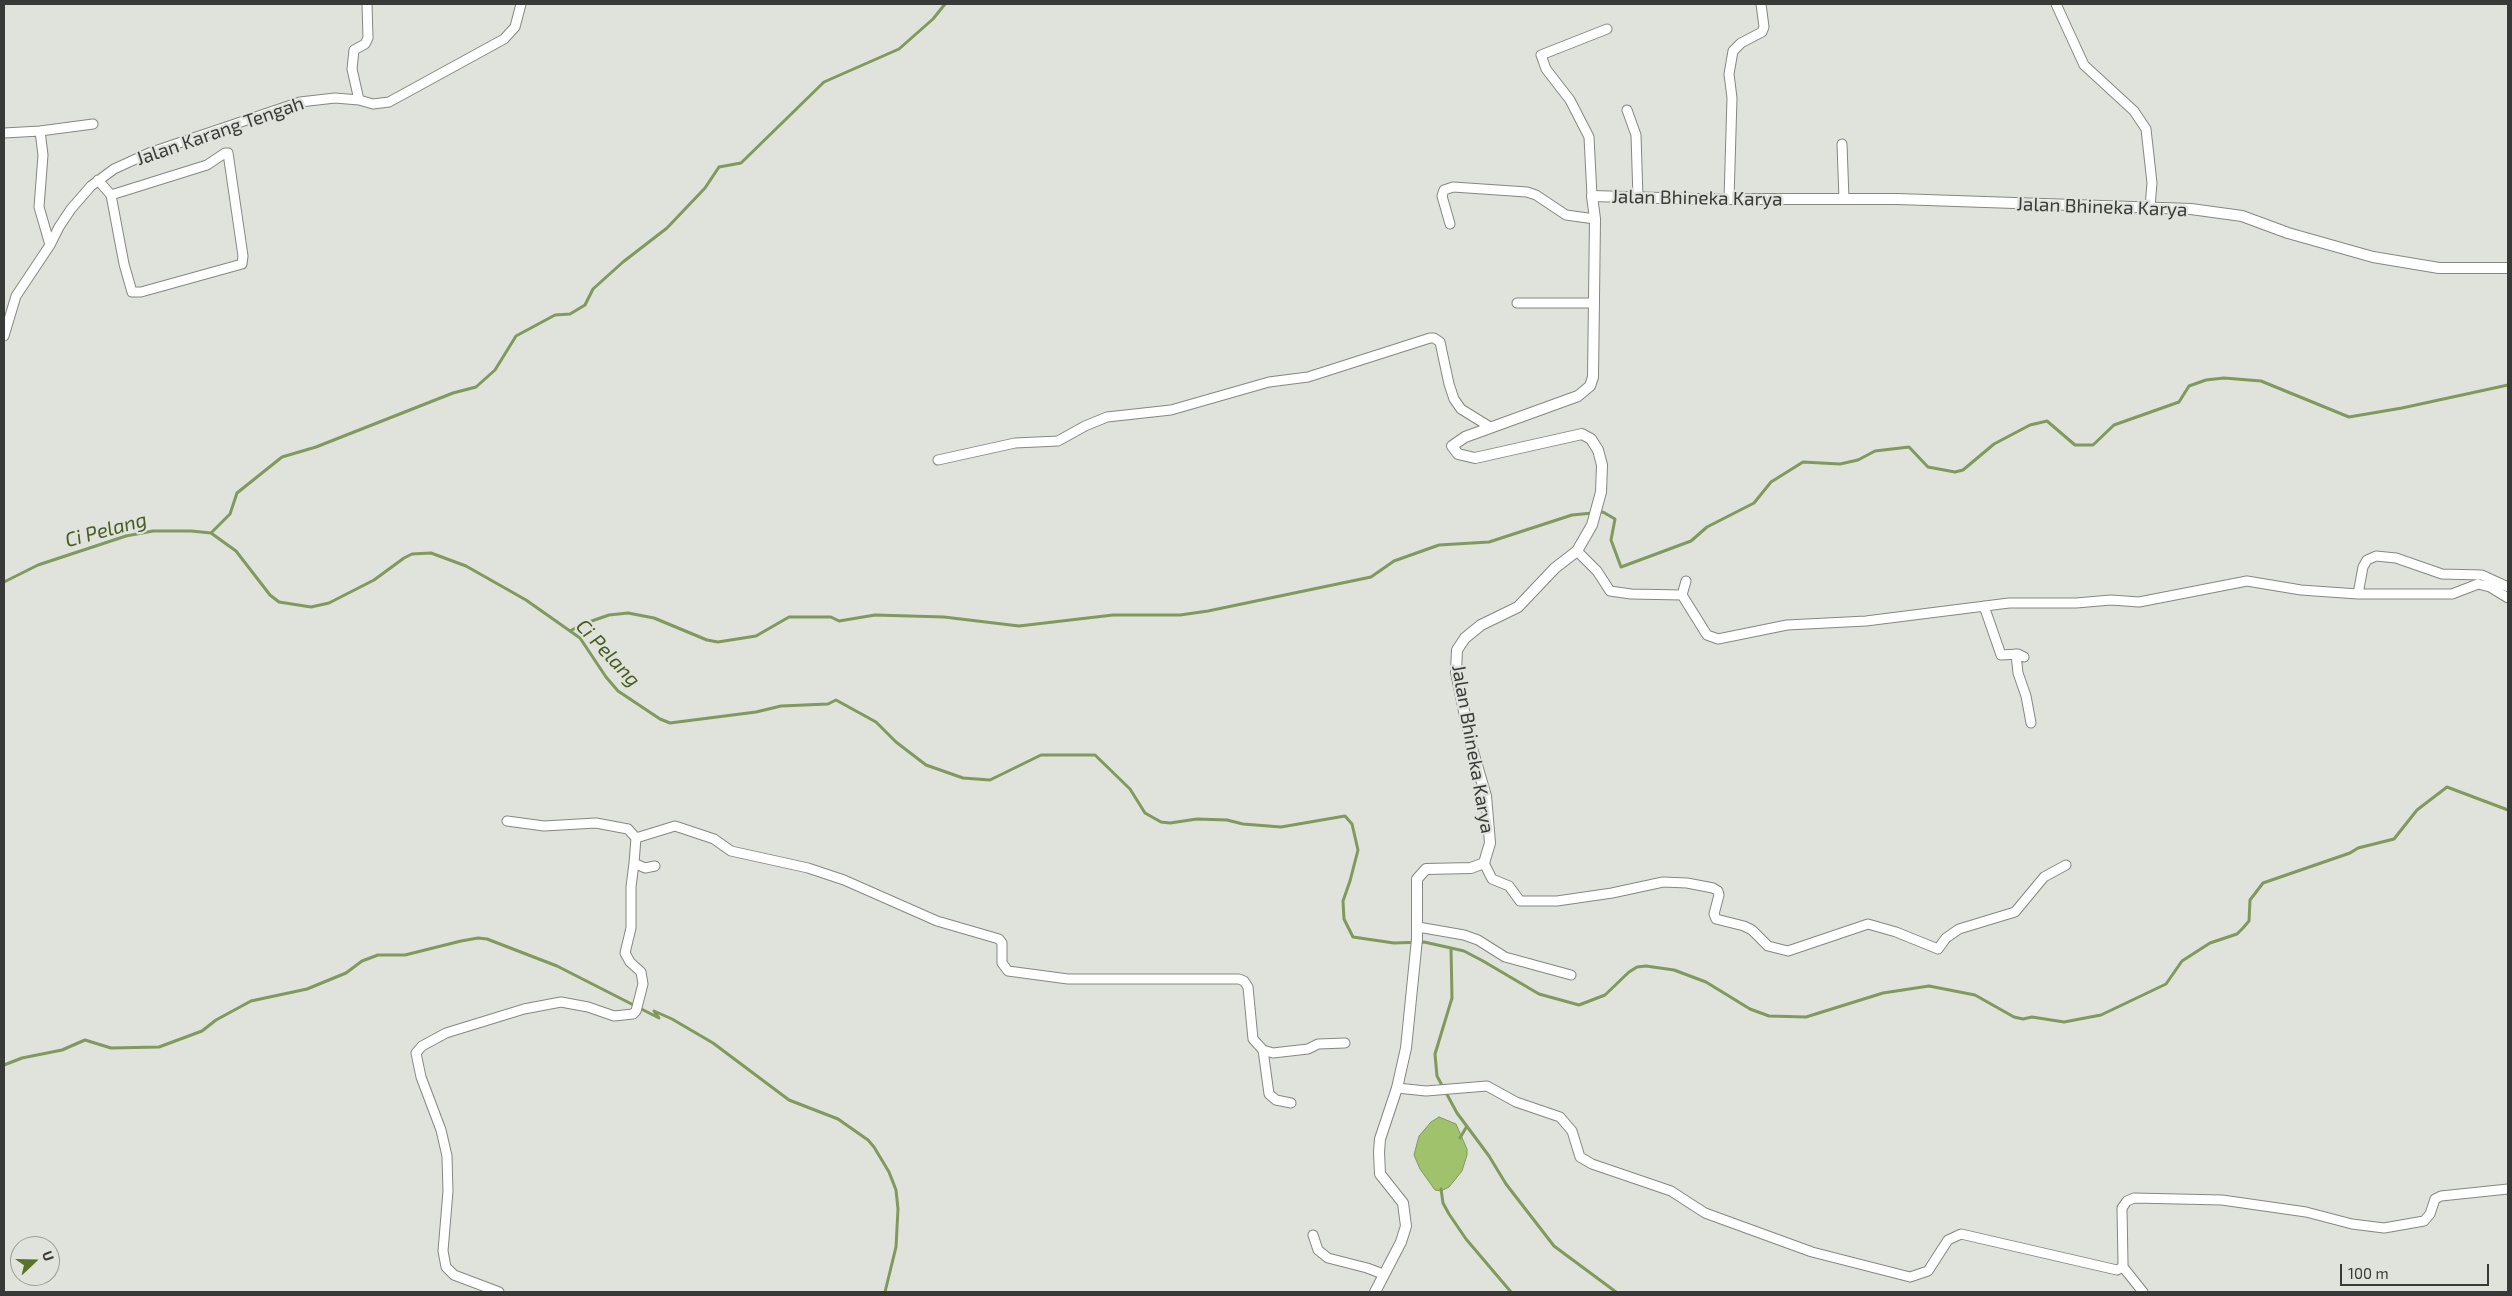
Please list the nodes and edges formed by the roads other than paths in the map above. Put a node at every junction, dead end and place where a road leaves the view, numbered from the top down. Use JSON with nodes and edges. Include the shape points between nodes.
{"nodes":[{"id":1,"x":367,"y":4,"type":"edge"},
{"id":2,"x":521,"y":4,"type":"edge"},
{"id":3,"x":1762,"y":4,"type":"edge"},
{"id":4,"x":2056,"y":4,"type":"edge"},
{"id":5,"x":1606,"y":29,"type":"dead end"},
{"id":6,"x":359,"y":100,"type":"junction"},
{"id":7,"x":1627,"y":110,"type":"dead end"},
{"id":8,"x":93,"y":124,"type":"dead end"},
{"id":9,"x":40,"y":132,"type":"junction"},
{"id":10,"x":4,"y":133,"type":"edge"},
{"id":11,"x":1842,"y":144,"type":"dead end"},
{"id":12,"x":98,"y":180,"type":"junction"},
{"id":13,"x":111,"y":195,"type":"junction"},
{"id":14,"x":1592,"y":196,"type":"junction"},
{"id":15,"x":1638,"y":198,"type":"junction"},
{"id":16,"x":1729,"y":199,"type":"junction"},
{"id":17,"x":1844,"y":199,"type":"junction"},
{"id":18,"x":2150,"y":207,"type":"junction"},
{"id":19,"x":1594,"y":219,"type":"junction"},
{"id":20,"x":1450,"y":224,"type":"dead end"},
{"id":21,"x":50,"y":246,"type":"junction"},
{"id":22,"x":2508,"y":268,"type":"edge"},
{"id":23,"x":1517,"y":302,"type":"dead end"},
{"id":24,"x":1594,"y":303,"type":"junction"},
{"id":25,"x":4,"y":336,"type":"edge"},
{"id":26,"x":1490,"y":427,"type":"junction"},
{"id":27,"x":938,"y":460,"type":"dead end"},
{"id":28,"x":1577,"y":551,"type":"junction"},
{"id":29,"x":1686,"y":581,"type":"dead end"},
{"id":30,"x":2508,"y":588,"type":"edge"},
{"id":31,"x":2358,"y":594,"type":"junction"},
{"id":32,"x":1682,"y":595,"type":"junction"},
{"id":33,"x":2508,"y":598,"type":"edge"},
{"id":34,"x":1984,"y":606,"type":"junction"},
{"id":35,"x":2031,"y":724,"type":"dead end"},
{"id":36,"x":507,"y":821,"type":"dead end"},
{"id":37,"x":636,"y":838,"type":"junction"},
{"id":38,"x":634,"y":863,"type":"junction"},
{"id":39,"x":1484,"y":864,"type":"junction"},
{"id":40,"x":2066,"y":865,"type":"dead end"},
{"id":41,"x":655,"y":866,"type":"dead end"},
{"id":42,"x":1418,"y":927,"type":"junction"},
{"id":43,"x":1571,"y":975,"type":"dead end"},
{"id":44,"x":1345,"y":1043,"type":"dead end"},
{"id":45,"x":1263,"y":1050,"type":"junction"},
{"id":46,"x":1397,"y":1088,"type":"junction"},
{"id":47,"x":1291,"y":1103,"type":"dead end"},
{"id":48,"x":2508,"y":1189,"type":"edge"},
{"id":49,"x":1313,"y":1235,"type":"dead end"},
{"id":50,"x":2123,"y":1266,"type":"junction"},
{"id":51,"x":1383,"y":1274,"type":"junction"},
{"id":52,"x":496,"y":1292,"type":"edge"},
{"id":53,"x":1375,"y":1292,"type":"edge"},
{"id":54,"x":2143,"y":1292,"type":"edge"}],
"edges":[{"from":1,"to":6,"type":"street","via":[[368,38],[365,44],[354,50],[352,69]]},
{"from":2,"to":6,"type":"street","name":"Jalan Karang Tengah","via":[[515,27],[504,39],[389,102],[373,104]]},
{"from":3,"to":16,"type":"street","via":[[1762,32],[1733,51],[1729,74],[1732,98]]},
{"from":4,"to":18,"type":"street","via":[[2084,65],[2134,110],[2146,129]]},
{"from":5,"to":14,"type":"street","via":[[1541,55],[1546,69],[1566,94],[1589,137]]},
{"from":6,"to":12,"type":"street","name":"Jalan Karang Tengah","via":[[316,100],[284,106],[149,154],[114,169]]},
{"from":7,"to":15,"type":"street","via":[[1636,135]]},
{"from":8,"to":9,"type":"street"},
{"from":9,"to":10,"type":"street"},
{"from":9,"to":21,"type":"street","via":[[43,155],[39,207]]},
{"from":11,"to":17,"type":"street"},
{"from":12,"to":13,"type":"street"},
{"from":12,"to":21,"type":"street","name":"Jalan Karang Tengah","via":[[71,209]]},
{"from":13,"to":13,"type":"street","via":[[132,292],[242,264],[228,153],[207,165]]},
{"from":14,"to":15,"type":"street","name":"Jalan Bhineka Karya"},
{"from":14,"to":19,"type":"street","name":"Jalan Bhineka Karya"},
{"from":15,"to":16,"type":"street","name":"Jalan Bhineka Karya"},
{"from":16,"to":17,"type":"street","name":"Jalan Bhineka Karya"},
{"from":17,"to":18,"type":"street","name":"Jalan Bhineka Karya"},
{"from":18,"to":22,"type":"street","name":"Jalan Bhineka Karya","via":[[2242,216],[2344,251],[2382,259],[2439,268]]},
{"from":19,"to":20,"type":"street","via":[[1566,215],[1527,192],[1453,187],[1444,190],[1442,196]]},
{"from":19,"to":24,"type":"street","name":"Jalan Bhineka Karya"},
{"from":21,"to":25,"type":"street","name":"Jalan Karang Tengah","via":[[16,296]]},
{"from":23,"to":24,"type":"street"},
{"from":24,"to":26,"type":"street","name":"Jalan Bhineka Karya","via":[[1593,377],[1590,386],[1578,396]]},
{"from":26,"to":27,"type":"street","via":[[1457,404],[1440,342],[1430,338],[1308,377],[1269,382],[1162,412],[1107,417],[1058,441],[1015,443]]},
{"from":26,"to":28,"type":"street","name":"Jalan Bhineka Karya","via":[[1457,441],[1452,446],[1455,452],[1475,458],[1578,434],[1592,439],[1602,465],[1601,492],[1592,525]]},
{"from":28,"to":32,"type":"street","via":[[1597,571],[1610,591]]},
{"from":28,"to":39,"type":"street","name":"Jalan Bhineka Karya","via":[[1555,568],[1518,608],[1477,628],[1457,650],[1456,672],[1471,746],[1486,796],[1490,842]]},
{"from":29,"to":32,"type":"street"},
{"from":30,"to":31,"type":"street","via":[[2482,575],[2442,574],[2384,556],[2371,558],[2365,563]]},
{"from":31,"to":33,"type":"street","via":[[2452,594],[2478,584]]},
{"from":31,"to":34,"type":"street","via":[[2300,590],[2247,581],[2139,602],[2025,601]]},
{"from":32,"to":34,"type":"street","via":[[1707,635],[1718,639],[1787,625],[1866,621]]},
{"from":34,"to":35,"type":"street","via":[[2001,655],[2020,655],[2018,672]]},
{"from":36,"to":37,"type":"street","via":[[544,826],[596,824],[628,829]]},
{"from":37,"to":38,"type":"street"},
{"from":37,"to":45,"type":"street","via":[[675,826],[714,839],[730,851],[808,868],[844,880],[937,921],[999,939],[1002,963],[1008,971],[1068,978],[1242,979],[1248,987],[1253,1039]]},
{"from":38,"to":41,"type":"street","via":[[645,868]]},
{"from":38,"to":52,"type":"street","via":[[625,953],[641,972],[643,990],[636,1010],[628,1015],[614,1016],[561,1002],[524,1009],[455,1030],[417,1050],[415,1056],[442,1130],[447,1156],[448,1191],[442,1251],[446,1266],[454,1275]]},
{"from":39,"to":40,"type":"street","via":[[1492,879],[1509,886],[1520,901],[1557,901],[1663,882],[1713,888],[1719,895],[1714,914],[1716,919],[1744,926],[1768,946],[1788,951],[1868,924],[1938,949],[1959,929],[2015,912],[2044,877]]},
{"from":39,"to":42,"type":"street","via":[[1471,868],[1437,867],[1421,872],[1417,879]]},
{"from":42,"to":43,"type":"street","via":[[1464,935],[1505,957]]},
{"from":42,"to":46,"type":"street","via":[[1408,1032]]},
{"from":44,"to":45,"type":"street","via":[[1318,1044],[1308,1049],[1273,1053]]},
{"from":45,"to":47,"type":"street","via":[[1269,1094],[1276,1100]]},
{"from":46,"to":50,"type":"street","via":[[1426,1091],[1487,1086],[1516,1102],[1560,1117],[1572,1130],[1580,1157],[1592,1164],[1671,1192],[1705,1214],[1834,1260],[1903,1277],[1915,1277],[1928,1271],[1948,1240],[1961,1234],[2113,1270]]},
{"from":46,"to":51,"type":"street","via":[[1380,1139],[1379,1168],[1383,1179],[1402,1203],[1406,1226]]},
{"from":48,"to":50,"type":"street","via":[[2441,1196],[2435,1199],[2424,1221],[2384,1228],[2222,1200],[2134,1198],[2125,1204],[2121,1214]]},
{"from":49,"to":51,"type":"street","via":[[1318,1250],[1328,1258]]},
{"from":50,"to":54,"type":"street"},
{"from":51,"to":53,"type":"street"}]}
